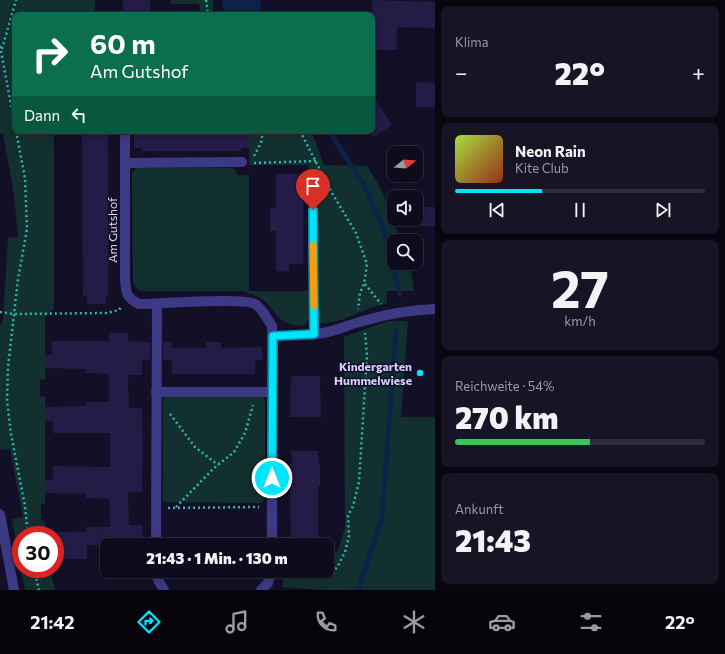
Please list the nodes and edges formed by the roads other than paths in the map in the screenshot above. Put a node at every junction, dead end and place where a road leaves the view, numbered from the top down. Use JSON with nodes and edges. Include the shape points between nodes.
{"nodes":[{"id":1,"x":125,"y":134,"type":"edge"},
{"id":2,"x":125,"y":163,"type":"junction"},
{"id":3,"x":246,"y":163,"type":"road end"},
{"id":4,"x":313,"y":210,"type":"dead end"},
{"id":5,"x":157,"y":304,"type":"junction"},
{"id":6,"x":435,"y":309,"type":"edge"},
{"id":7,"x":314,"y":334,"type":"junction"},
{"id":8,"x":273,"y":336,"type":"junction"},
{"id":9,"x":156,"y":392,"type":"junction"},
{"id":10,"x":272,"y":392,"type":"junction"},
{"id":11,"x":0,"y":514,"type":"edge"},
{"id":12,"x":156,"y":538,"type":"edge"},
{"id":13,"x":272,"y":538,"type":"edge"},
{"id":14,"x":4,"y":559,"type":"edge"},
{"id":15,"x":158,"y":578,"type":"edge"},
{"id":16,"x":269,"y":578,"type":"edge"},
{"id":17,"x":161,"y":589,"type":"edge"},
{"id":18,"x":14,"y":590,"type":"edge"},
{"id":19,"x":260,"y":590,"type":"edge"}],
"edges":[{"from":1,"to":2,"type":"street","name":"Am Gutshof"},
{"from":2,"to":3,"type":"street"},
{"from":2,"to":5,"type":"street","name":"Am Gutshof","via":[[126,291],[130,299],[139,304]]},
{"from":4,"to":7,"type":"street"},
{"from":5,"to":8,"type":"street","via":[[237,300],[255,304],[272,326]]},
{"from":5,"to":9,"type":"street"},
{"from":6,"to":7,"type":"street","via":[[390,314]]},
{"from":7,"to":8,"type":"street"},
{"from":8,"to":10,"type":"street"},
{"from":9,"to":10,"type":"street"},
{"from":9,"to":12,"type":"street"},
{"from":10,"to":13,"type":"street"},
{"from":11,"to":14,"type":"street"},
{"from":14,"to":18,"type":"street"},
{"from":15,"to":17,"type":"street"},
{"from":16,"to":19,"type":"street","via":[[268,583]]}]}
